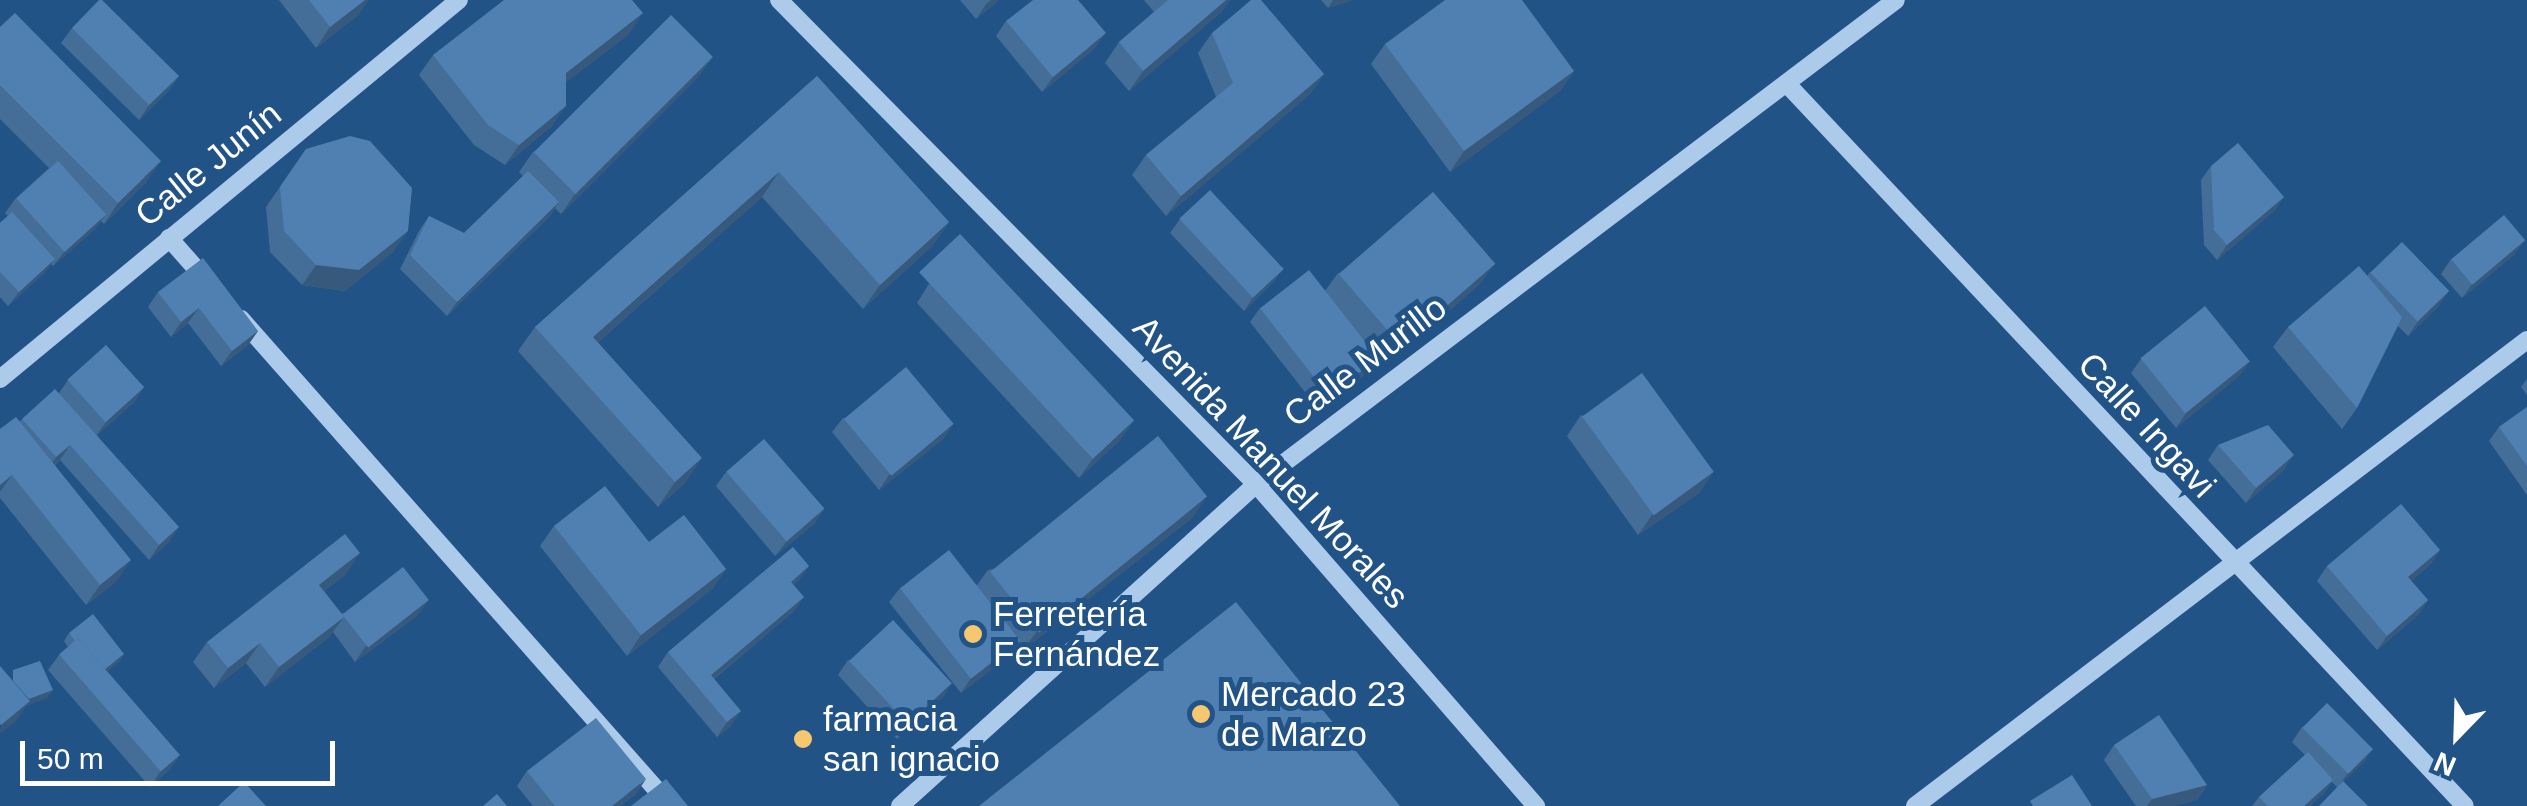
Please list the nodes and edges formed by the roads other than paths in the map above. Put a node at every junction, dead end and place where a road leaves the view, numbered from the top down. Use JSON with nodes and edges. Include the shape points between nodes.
{"nodes":[{"id":1,"x":459,"y":0,"type":"edge"},
{"id":2,"x":779,"y":0,"type":"edge"},
{"id":3,"x":1896,"y":0,"type":"edge"},
{"id":4,"x":1787,"y":84,"type":"junction"},
{"id":5,"x":169,"y":238,"type":"junction"},
{"id":6,"x":2527,"y":340,"type":"edge"},
{"id":7,"x":0,"y":378,"type":"edge"},
{"id":8,"x":1256,"y":484,"type":"junction"},
{"id":9,"x":2235,"y":567,"type":"junction"},
{"id":10,"x":671,"y":806,"type":"edge"},
{"id":11,"x":900,"y":806,"type":"edge"},
{"id":12,"x":1536,"y":806,"type":"edge"},
{"id":13,"x":1915,"y":806,"type":"edge"},
{"id":14,"x":2465,"y":806,"type":"edge"}],
"edges":[{"from":1,"to":5,"type":"street","name":"Calle Junín"},
{"from":2,"to":8,"type":"street","name":"Avenida Manuel Morales"},
{"from":3,"to":4,"type":"street","name":"Calle Murillo"},
{"from":4,"to":8,"type":"street","name":"Calle Murillo"},
{"from":4,"to":9,"type":"street","name":"Calle Ingavi"},
{"from":5,"to":7,"type":"street","name":"Calle Junín"},
{"from":5,"to":10,"type":"street"},
{"from":6,"to":9,"type":"street"},
{"from":8,"to":11,"type":"street","name":"Calle Murillo"},
{"from":8,"to":12,"type":"street","name":"Avenida Manuel Morales"},
{"from":9,"to":13,"type":"street"},
{"from":9,"to":14,"type":"street","name":"Calle Ingavi"}]}
